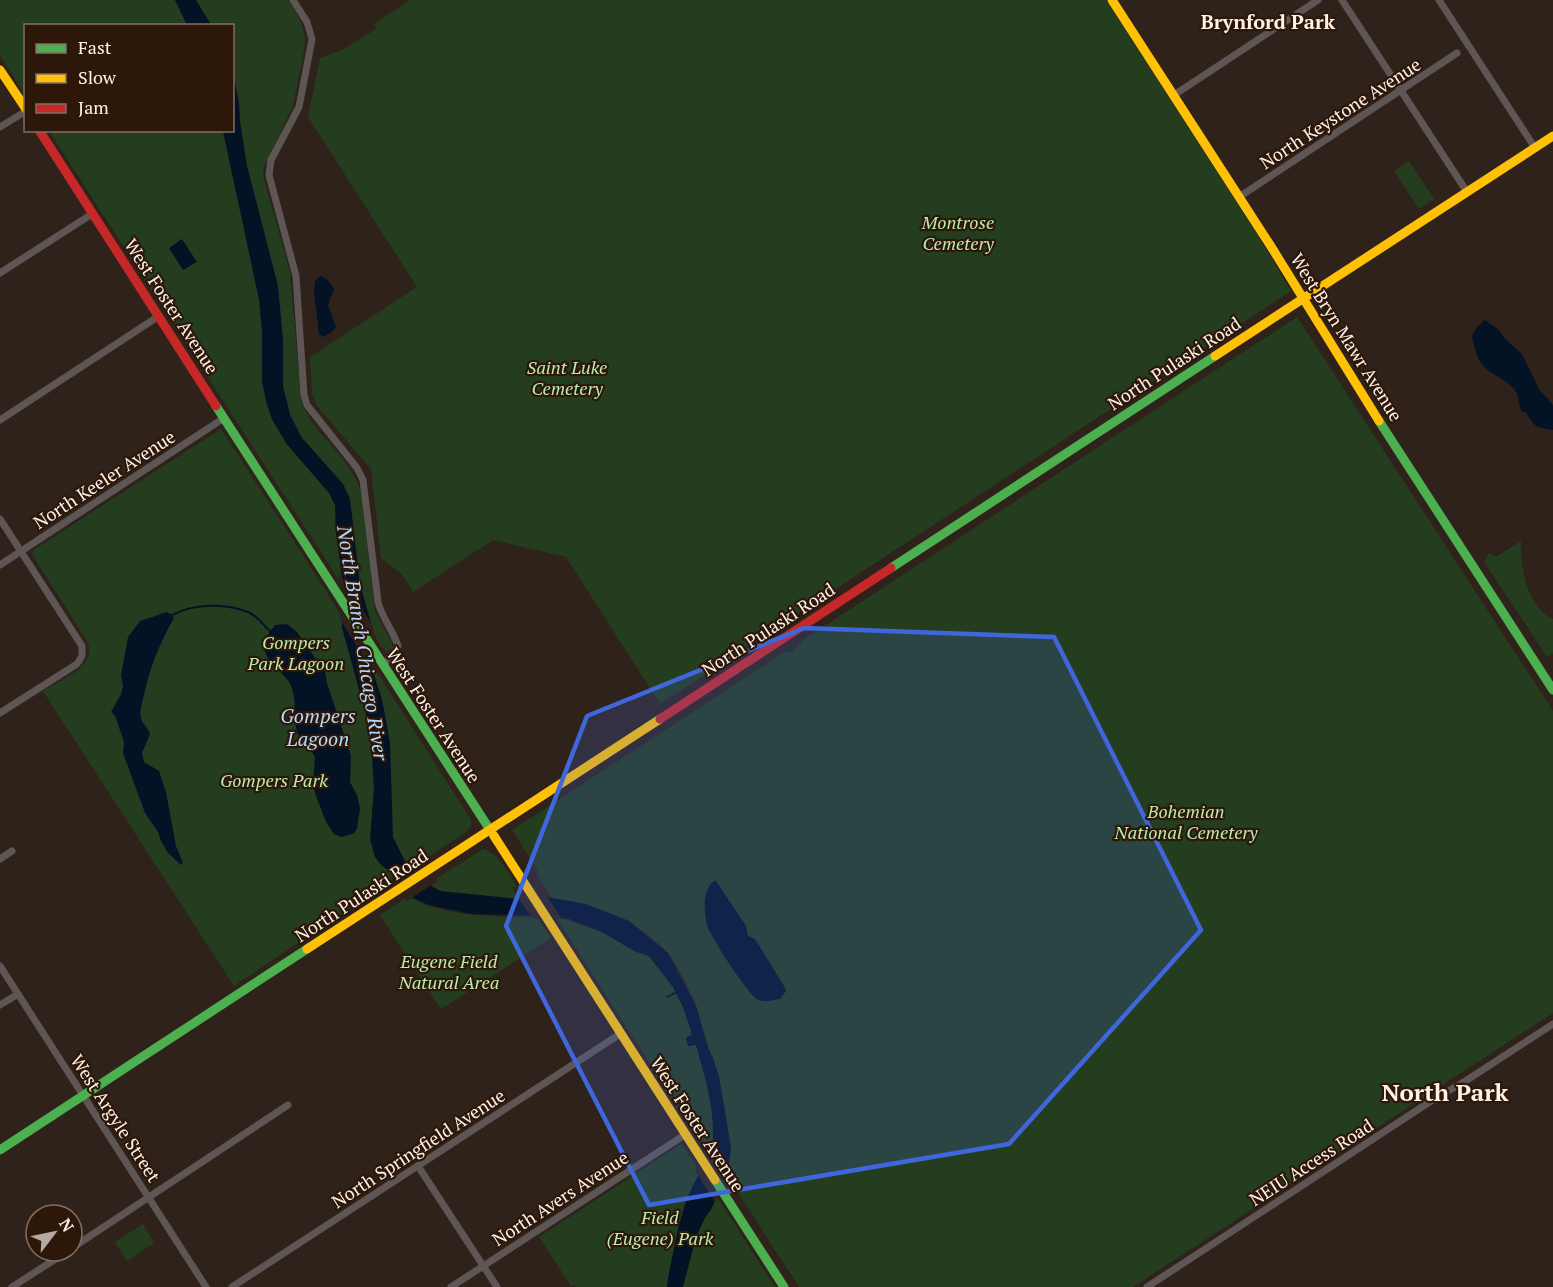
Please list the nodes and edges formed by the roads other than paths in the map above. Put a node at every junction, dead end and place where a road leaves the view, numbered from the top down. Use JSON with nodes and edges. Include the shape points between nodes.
{"nodes":[{"id":1,"x":293,"y":0,"type":"edge"},
{"id":2,"x":1112,"y":0,"type":"edge"},
{"id":3,"x":1318,"y":0,"type":"edge"},
{"id":4,"x":1342,"y":0,"type":"edge"},
{"id":5,"x":1439,"y":0,"type":"edge"},
{"id":6,"x":1458,"y":53,"type":"dead end"},
{"id":7,"x":0,"y":70,"type":"edge"},
{"id":8,"x":1401,"y":90,"type":"junction"},
{"id":9,"x":1174,"y":95,"type":"junction"},
{"id":10,"x":24,"y":107,"type":"edge"},
{"id":11,"x":24,"y":111,"type":"edge"},
{"id":12,"x":0,"y":127,"type":"edge"},
{"id":13,"x":40,"y":132,"type":"edge"},
{"id":14,"x":1553,"y":136,"type":"edge"},
{"id":15,"x":1535,"y":148,"type":"junction"},
{"id":16,"x":1467,"y":192,"type":"junction"},
{"id":17,"x":1239,"y":197,"type":"junction"},
{"id":18,"x":93,"y":214,"type":"junction"},
{"id":19,"x":0,"y":273,"type":"edge"},
{"id":20,"x":1303,"y":299,"type":"junction"},
{"id":21,"x":159,"y":316,"type":"junction"},
{"id":22,"x":224,"y":418,"type":"junction"},
{"id":23,"x":0,"y":420,"type":"edge"},
{"id":24,"x":0,"y":519,"type":"edge"},
{"id":25,"x":21,"y":551,"type":"junction"},
{"id":26,"x":0,"y":565,"type":"edge"},
{"id":27,"x":383,"y":666,"type":"junction"},
{"id":28,"x":1553,"y":690,"type":"edge"},
{"id":29,"x":0,"y":713,"type":"edge"},
{"id":30,"x":489,"y":831,"type":"junction"},
{"id":31,"x":12,"y":850,"type":"dead end"},
{"id":32,"x":0,"y":859,"type":"edge"},
{"id":33,"x":0,"y":966,"type":"edge"},
{"id":34,"x":18,"y":994,"type":"junction"},
{"id":35,"x":0,"y":1005,"type":"edge"},
{"id":36,"x":1553,"y":1024,"type":"edge"},
{"id":37,"x":620,"y":1034,"type":"junction"},
{"id":38,"x":83,"y":1096,"type":"junction"},
{"id":39,"x":288,"y":1106,"type":"dead end"},
{"id":40,"x":686,"y":1134,"type":"junction"},
{"id":41,"x":0,"y":1150,"type":"edge"},
{"id":42,"x":418,"y":1166,"type":"junction"},
{"id":43,"x":149,"y":1198,"type":"junction"},
{"id":44,"x":84,"y":1240,"type":"edge"},
{"id":45,"x":49,"y":1263,"type":"edge"},
{"id":46,"x":483,"y":1266,"type":"junction"},
{"id":47,"x":12,"y":1287,"type":"edge"},
{"id":48,"x":206,"y":1287,"type":"edge"},
{"id":49,"x":232,"y":1287,"type":"edge"},
{"id":50,"x":451,"y":1287,"type":"edge"},
{"id":51,"x":496,"y":1287,"type":"edge"},
{"id":52,"x":784,"y":1287,"type":"edge"},
{"id":53,"x":1147,"y":1287,"type":"edge"}],
"edges":[{"from":1,"to":27,"type":"street","via":[[312,39],[299,107],[269,166],[269,175],[296,276],[307,405],[363,480],[378,602],[398,646]]},
{"from":2,"to":9,"type":"main road","name":"West Bryn Mawr Avenue"},
{"from":3,"to":9,"type":"street"},
{"from":4,"to":8,"type":"street"},
{"from":5,"to":15,"type":"street"},
{"from":6,"to":8,"type":"street","name":"North Keystone Avenue"},
{"from":7,"to":10,"type":"main road"},
{"from":8,"to":16,"type":"street"},
{"from":8,"to":17,"type":"street","name":"North Keystone Avenue"},
{"from":9,"to":17,"type":"main road","name":"West Bryn Mawr Avenue"},
{"from":11,"to":12,"type":"street"},
{"from":13,"to":18,"type":"main road","name":"West Foster Avenue"},
{"from":14,"to":15,"type":"main road","name":"North Pulaski Road"},
{"from":15,"to":16,"type":"main road","name":"North Pulaski Road"},
{"from":16,"to":20,"type":"main road","name":"North Pulaski Road"},
{"from":17,"to":20,"type":"main road","name":"West Bryn Mawr Avenue"},
{"from":18,"to":19,"type":"street"},
{"from":18,"to":21,"type":"main road","name":"West Foster Avenue"},
{"from":20,"to":28,"type":"main road","name":"West Bryn Mawr Avenue"},
{"from":20,"to":30,"type":"main road","name":"North Pulaski Road"},
{"from":21,"to":22,"type":"main road","name":"West Foster Avenue"},
{"from":21,"to":23,"type":"street"},
{"from":22,"to":25,"type":"street","name":"North Keeler Avenue"},
{"from":22,"to":27,"type":"main road","name":"West Foster Avenue"},
{"from":24,"to":25,"type":"street"},
{"from":25,"to":26,"type":"street","name":"North Keeler Avenue"},
{"from":25,"to":29,"type":"street","via":[[82,646],[82,656]]},
{"from":27,"to":30,"type":"main road","name":"West Foster Avenue"},
{"from":30,"to":37,"type":"main road","name":"West Foster Avenue"},
{"from":30,"to":38,"type":"main road","name":"North Pulaski Road"},
{"from":31,"to":32,"type":"street"},
{"from":33,"to":34,"type":"street","name":"West Argyle Street"},
{"from":34,"to":35,"type":"street"},
{"from":34,"to":38,"type":"street","name":"West Argyle Street"},
{"from":36,"to":53,"type":"street","name":"NEIU Access Road"},
{"from":37,"to":40,"type":"main road","name":"West Foster Avenue"},
{"from":37,"to":42,"type":"street","name":"North Springfield Avenue"},
{"from":38,"to":41,"type":"main road","name":"North Pulaski Road"},
{"from":38,"to":43,"type":"street","name":"West Argyle Street"},
{"from":39,"to":43,"type":"street"},
{"from":40,"to":46,"type":"street","name":"North Avers Avenue"},
{"from":40,"to":52,"type":"main road","name":"West Foster Avenue"},
{"from":42,"to":46,"type":"street"},
{"from":42,"to":49,"type":"street","name":"North Springfield Avenue"},
{"from":43,"to":44,"type":"street"},
{"from":43,"to":48,"type":"street","name":"West Argyle Street"},
{"from":45,"to":47,"type":"street"},
{"from":46,"to":50,"type":"street","name":"North Avers Avenue"},
{"from":46,"to":51,"type":"street"}]}
